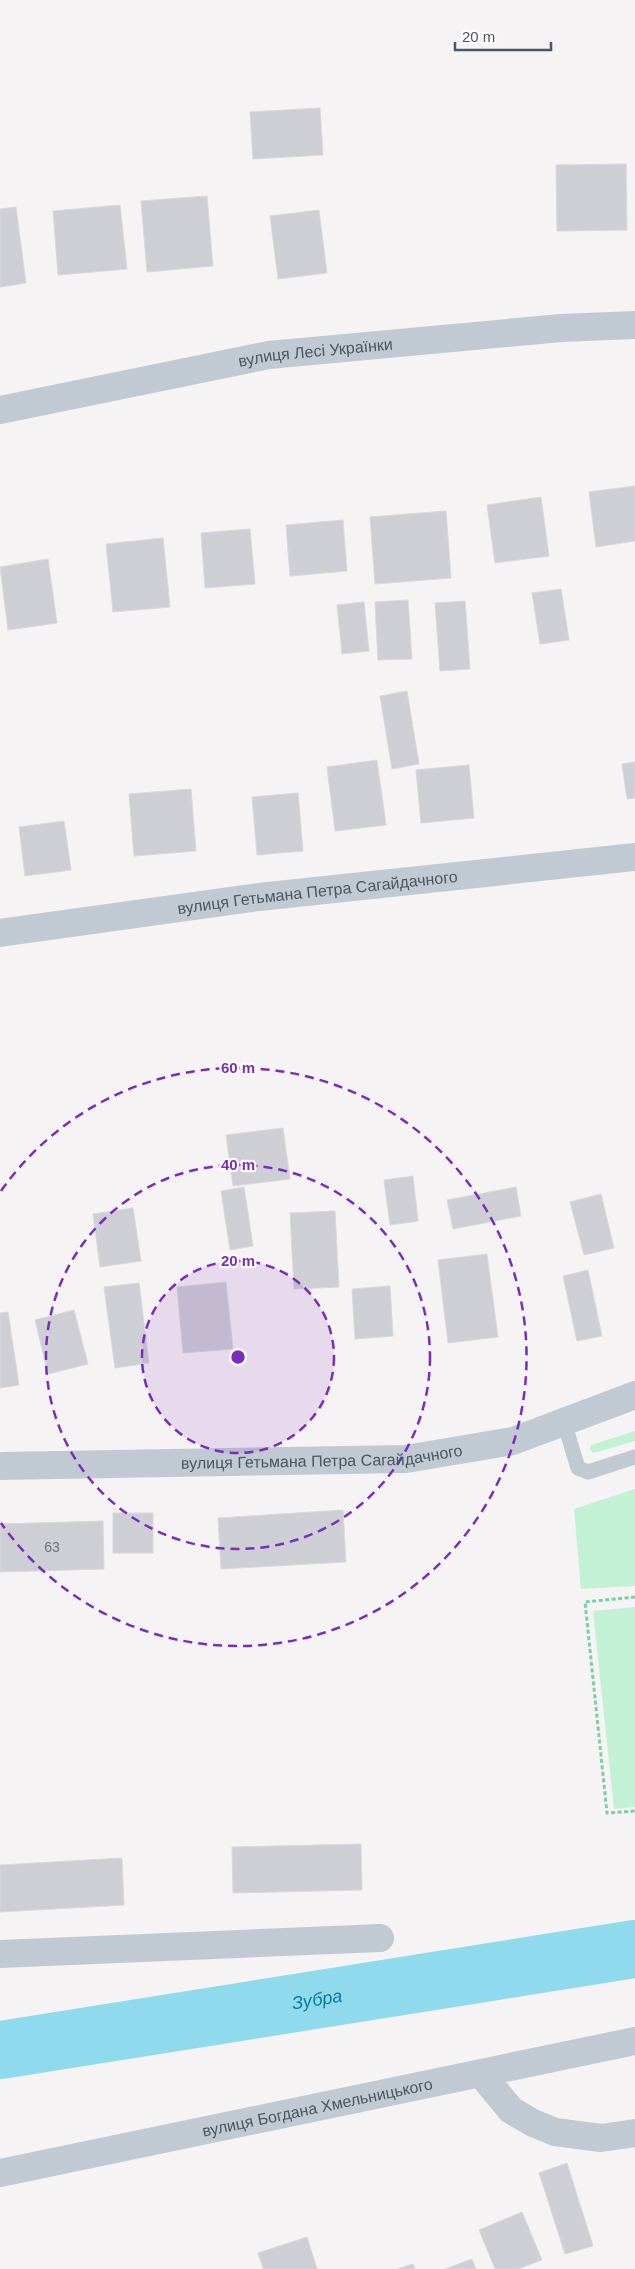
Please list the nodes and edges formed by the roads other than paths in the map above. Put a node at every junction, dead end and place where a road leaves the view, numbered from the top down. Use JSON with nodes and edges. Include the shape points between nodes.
{"nodes":[{"id":1,"x":635,"y":325,"type":"edge"},
{"id":2,"x":0,"y":410,"type":"edge"},
{"id":3,"x":635,"y":857,"type":"edge"},
{"id":4,"x":0,"y":933,"type":"edge"},
{"id":5,"x":635,"y":1395,"type":"edge"},
{"id":6,"x":564,"y":1422,"type":"junction"},
{"id":7,"x":635,"y":1457,"type":"edge"},
{"id":8,"x":0,"y":1466,"type":"edge"},
{"id":9,"x":380,"y":1938,"type":"dead end"},
{"id":10,"x":0,"y":1954,"type":"edge"},
{"id":11,"x":635,"y":2041,"type":"edge"},
{"id":12,"x":482,"y":2075,"type":"junction"},
{"id":13,"x":635,"y":2132,"type":"edge"},
{"id":14,"x":0,"y":2173,"type":"edge"}],
"edges":[{"from":1,"to":2,"type":"street","name":"вулиця Лесі Українки","via":[[561,328],[269,355]]},
{"from":3,"to":4,"type":"street","name":"вулиця Гетьмана Петра Сагайдачного","via":[[259,897]]},
{"from":5,"to":6,"type":"street","name":"вулиця Гетьмана Петра Сагайдачного"},
{"from":6,"to":7,"type":"lane","via":[[581,1471],[588,1472]]},
{"from":6,"to":8,"type":"street","name":"вулиця Гетьмана Петра Сагайдачного","via":[[513,1442],[406,1460]]},
{"from":9,"to":10,"type":"street"},
{"from":11,"to":12,"type":"street","name":"вулиця Богдана Хмельницького"},
{"from":12,"to":13,"type":"street","via":[[511,2110],[548,2129],[601,2138]]},
{"from":12,"to":14,"type":"street","name":"вулиця Богдана Хмельницького"}]}
